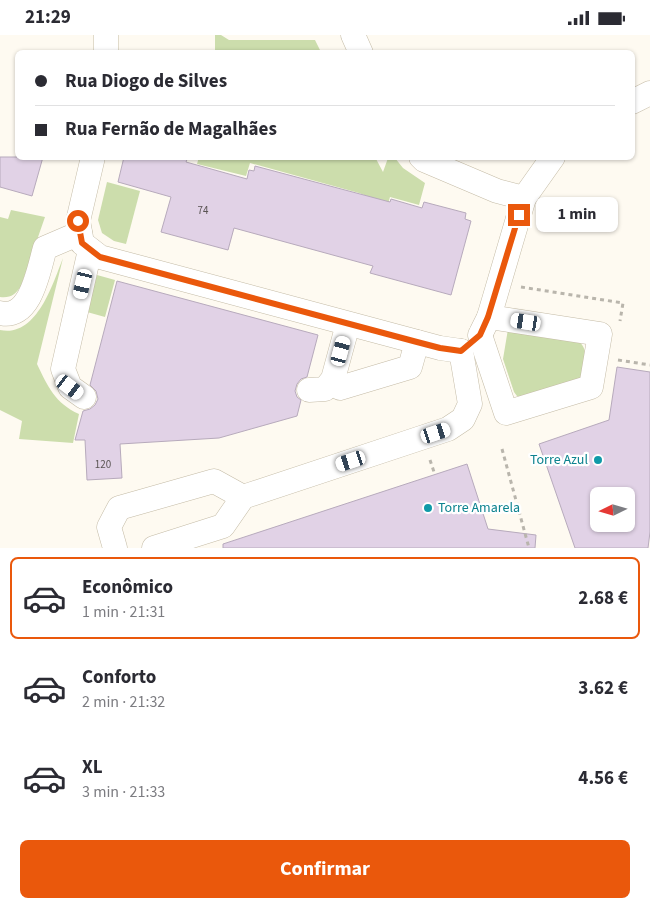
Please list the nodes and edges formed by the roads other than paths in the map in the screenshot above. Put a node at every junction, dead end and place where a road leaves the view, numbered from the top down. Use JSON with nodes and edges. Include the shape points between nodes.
{"nodes":[{"id":1,"x":106,"y":35,"type":"edge"},
{"id":2,"x":353,"y":35,"type":"edge"},
{"id":3,"x":106,"y":50,"type":"edge"},
{"id":4,"x":360,"y":50,"type":"edge"},
{"id":5,"x":650,"y":93,"type":"edge"},
{"id":6,"x":635,"y":100,"type":"edge"},
{"id":7,"x":92,"y":160,"type":"edge"},
{"id":8,"x":424,"y":160,"type":"edge"},
{"id":9,"x":551,"y":160,"type":"edge"},
{"id":10,"x":524,"y":198,"type":"junction"},
{"id":11,"x":85,"y":241,"type":"junction"},
{"id":12,"x":0,"y":313,"type":"edge"},
{"id":13,"x":348,"y":324,"type":"junction"},
{"id":14,"x":484,"y":326,"type":"junction"},
{"id":15,"x":417,"y":342,"type":"junction"},
{"id":16,"x":461,"y":351,"type":"junction"},
{"id":17,"x":340,"y":388,"type":"dead end"},
{"id":18,"x":308,"y":390,"type":"dead end"},
{"id":19,"x":84,"y":397,"type":"dead end"},
{"id":20,"x":243,"y":497,"type":"junction"},
{"id":21,"x":115,"y":548,"type":"edge"},
{"id":22,"x":154,"y":548,"type":"edge"}],
"edges":[{"from":1,"to":3,"type":"street"},
{"from":2,"to":4,"type":"street"},
{"from":5,"to":6,"type":"street"},
{"from":7,"to":11,"type":"street","via":[[78,221]]},
{"from":8,"to":10,"type":"street","via":[[497,191]]},
{"from":9,"to":10,"type":"street"},
{"from":10,"to":14,"type":"street"},
{"from":11,"to":12,"type":"street","via":[[45,247],[30,298],[19,310]]},
{"from":11,"to":13,"type":"street","via":[[100,257]]},
{"from":11,"to":19,"type":"street","via":[[63,369],[70,387]]},
{"from":13,"to":15,"type":"street"},
{"from":13,"to":18,"type":"street","via":[[333,379],[325,389]]},
{"from":14,"to":14,"type":"street","via":[[506,413],[591,387],[600,334]]},
{"from":14,"to":16,"type":"street"},
{"from":15,"to":16,"type":"street"},
{"from":15,"to":17,"type":"street","via":[[410,367]]},
{"from":16,"to":20,"type":"street","via":[[470,404],[463,419],[448,429]]},
{"from":20,"to":21,"type":"street","via":[[214,481],[119,508],[108,527]]},
{"from":20,"to":22,"type":"street","via":[[223,526]]}]}
